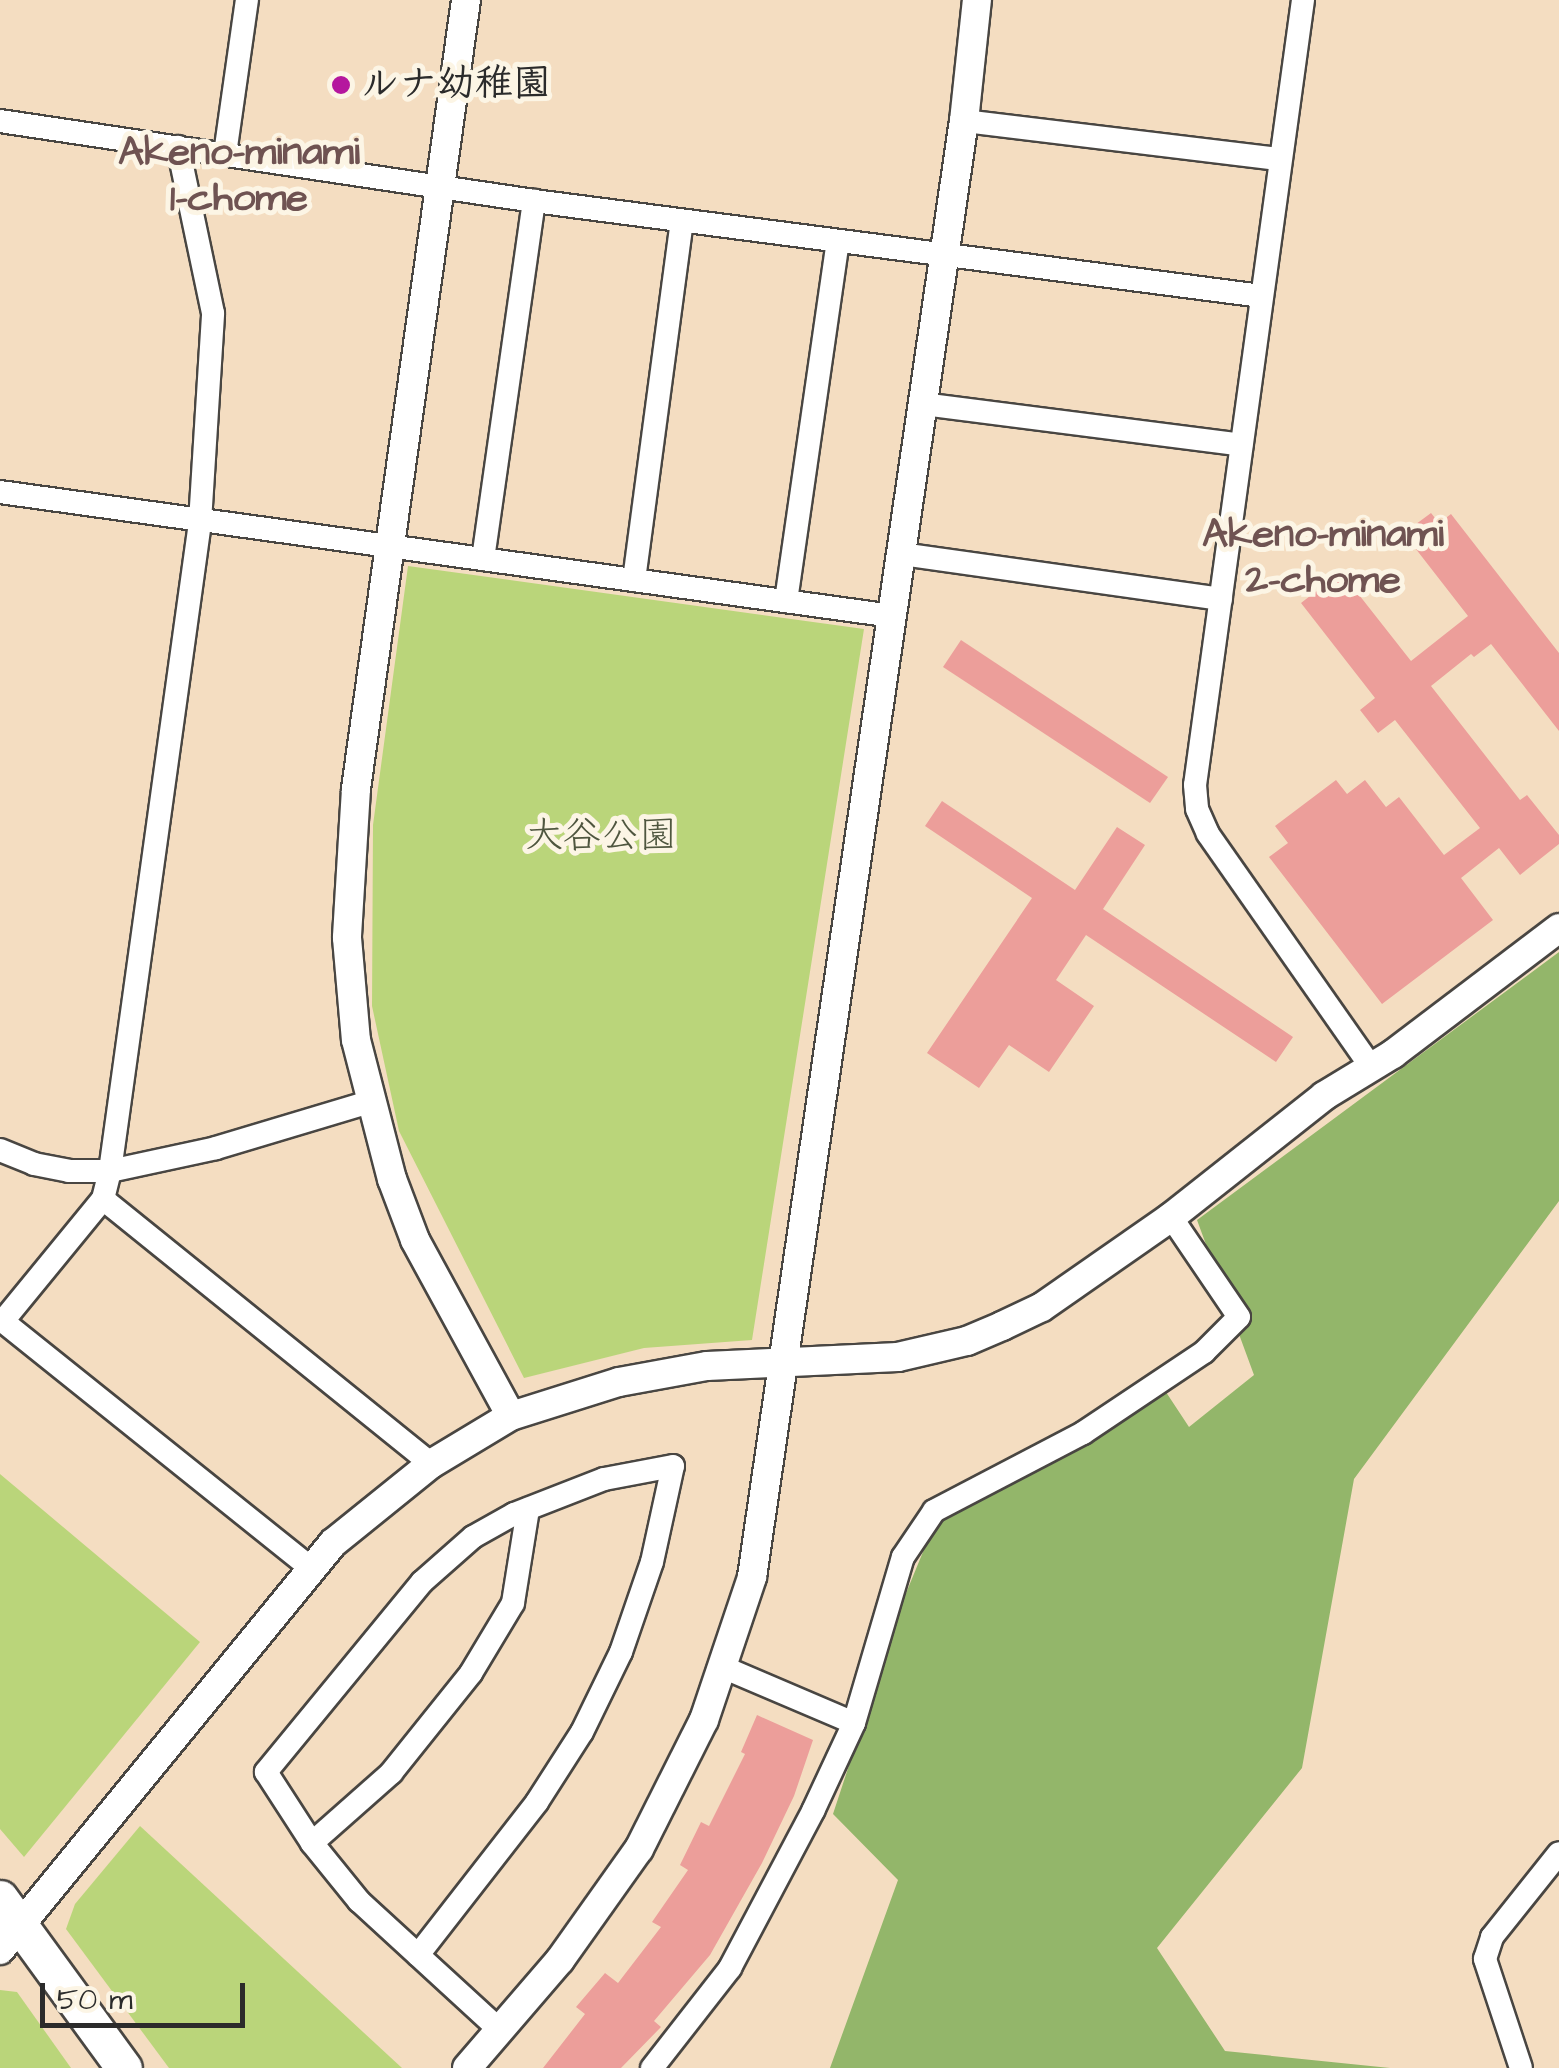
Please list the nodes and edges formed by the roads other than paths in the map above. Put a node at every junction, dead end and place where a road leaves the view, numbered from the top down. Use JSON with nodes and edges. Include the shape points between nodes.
{"nodes":[{"id":1,"x":247,"y":0,"type":"edge"},
{"id":2,"x":466,"y":0,"type":"edge"},
{"id":3,"x":977,"y":0,"type":"edge"},
{"id":4,"x":1303,"y":0,"type":"edge"},
{"id":5,"x":0,"y":121,"type":"edge"},
{"id":6,"x":964,"y":121,"type":"junction"},
{"id":7,"x":178,"y":147,"type":"junction"},
{"id":8,"x":225,"y":154,"type":"junction"},
{"id":9,"x":1280,"y":159,"type":"junction"},
{"id":10,"x":440,"y":185,"type":"junction"},
{"id":11,"x":534,"y":201,"type":"junction"},
{"id":12,"x":682,"y":221,"type":"junction"},
{"id":13,"x":838,"y":242,"type":"junction"},
{"id":14,"x":944,"y":256,"type":"junction"},
{"id":15,"x":1261,"y":296,"type":"junction"},
{"id":16,"x":923,"y":404,"type":"junction"},
{"id":17,"x":1241,"y":445,"type":"junction"},
{"id":18,"x":0,"y":492,"type":"edge"},
{"id":19,"x":200,"y":522,"type":"junction"},
{"id":20,"x":389,"y":545,"type":"junction"},
{"id":21,"x":901,"y":554,"type":"junction"},
{"id":22,"x":483,"y":558,"type":"junction"},
{"id":23,"x":634,"y":580,"type":"junction"},
{"id":24,"x":1220,"y":599,"type":"junction"},
{"id":25,"x":786,"y":601,"type":"junction"},
{"id":26,"x":892,"y":616,"type":"junction"},
{"id":27,"x":1559,"y":928,"type":"edge"},
{"id":28,"x":1371,"y":1068,"type":"junction"},
{"id":29,"x":369,"y":1102,"type":"junction"},
{"id":30,"x":0,"y":1150,"type":"edge"},
{"id":31,"x":110,"y":1171,"type":"junction"},
{"id":32,"x":103,"y":1199,"type":"junction"},
{"id":33,"x":1171,"y":1217,"type":"junction"},
{"id":34,"x":2,"y":1320,"type":"edge"},
{"id":35,"x":784,"y":1361,"type":"junction"},
{"id":36,"x":512,"y":1416,"type":"junction"},
{"id":37,"x":431,"y":1464,"type":"junction"},
{"id":38,"x":528,"y":1509,"type":"junction"},
{"id":39,"x":311,"y":1568,"type":"junction"},
{"id":40,"x":724,"y":1668,"type":"junction"},
{"id":41,"x":854,"y":1722,"type":"junction"},
{"id":42,"x":312,"y":1843,"type":"junction"},
{"id":43,"x":1559,"y":1853,"type":"edge"},
{"id":44,"x":0,"y":1898,"type":"edge"},
{"id":45,"x":10,"y":1939,"type":"edge"},
{"id":46,"x":418,"y":1955,"type":"junction"},
{"id":47,"x":500,"y":2030,"type":"junction"},
{"id":48,"x":124,"y":2068,"type":"edge"},
{"id":49,"x":467,"y":2068,"type":"edge"},
{"id":50,"x":652,"y":2068,"type":"edge"},
{"id":51,"x":1521,"y":2068,"type":"edge"}],
"edges":[{"from":1,"to":8,"type":"street"},
{"from":2,"to":10,"type":"street"},
{"from":3,"to":6,"type":"street"},
{"from":4,"to":9,"type":"street"},
{"from":5,"to":7,"type":"street"},
{"from":6,"to":9,"type":"street"},
{"from":6,"to":14,"type":"street"},
{"from":7,"to":8,"type":"street"},
{"from":7,"to":19,"type":"street","via":[[213,313]]},
{"from":8,"to":10,"type":"street"},
{"from":9,"to":15,"type":"street"},
{"from":10,"to":11,"type":"street"},
{"from":10,"to":20,"type":"street"},
{"from":11,"to":12,"type":"street"},
{"from":11,"to":22,"type":"street"},
{"from":12,"to":13,"type":"street"},
{"from":12,"to":23,"type":"street"},
{"from":13,"to":14,"type":"street"},
{"from":13,"to":25,"type":"street"},
{"from":14,"to":15,"type":"street"},
{"from":14,"to":16,"type":"street"},
{"from":15,"to":17,"type":"street"},
{"from":16,"to":17,"type":"street"},
{"from":16,"to":21,"type":"street"},
{"from":17,"to":24,"type":"street"},
{"from":18,"to":19,"type":"street"},
{"from":19,"to":20,"type":"street"},
{"from":19,"to":31,"type":"street"},
{"from":20,"to":22,"type":"street"},
{"from":20,"to":29,"type":"street","via":[[347,889],[350,986]]},
{"from":21,"to":24,"type":"street"},
{"from":21,"to":26,"type":"street"},
{"from":22,"to":23,"type":"street"},
{"from":23,"to":25,"type":"street"},
{"from":24,"to":28,"type":"street","via":[[1195,785],[1199,817]]},
{"from":25,"to":26,"type":"street"},
{"from":26,"to":35,"type":"street"},
{"from":27,"to":28,"type":"street"},
{"from":28,"to":33,"type":"street","via":[[1324,1096]]},
{"from":29,"to":31,"type":"street"},
{"from":29,"to":36,"type":"street","via":[[415,1240]]},
{"from":30,"to":31,"type":"street","via":[[70,1171]]},
{"from":31,"to":32,"type":"street"},
{"from":32,"to":34,"type":"street"},
{"from":32,"to":37,"type":"street"},
{"from":33,"to":35,"type":"street","via":[[1042,1307],[966,1341],[898,1357]]},
{"from":33,"to":41,"type":"street","via":[[1239,1317],[1204,1352],[1084,1433],[934,1512],[903,1557]]},
{"from":34,"to":39,"type":"street"},
{"from":35,"to":36,"type":"street","via":[[660,1373]]},
{"from":35,"to":40,"type":"street","via":[[758,1548]]},
{"from":36,"to":37,"type":"street"},
{"from":37,"to":39,"type":"street","via":[[356,1522]]},
{"from":38,"to":42,"type":"street","via":[[513,1602],[471,1673],[391,1773]]},
{"from":38,"to":42,"type":"street","via":[[474,1536],[422,1582],[266,1772]]},
{"from":38,"to":46,"type":"street","via":[[604,1479],[673,1466],[634,1616],[582,1732],[538,1802]]},
{"from":39,"to":45,"type":"street"},
{"from":40,"to":41,"type":"street"},
{"from":40,"to":47,"type":"street","via":[[639,1850],[572,1945]]},
{"from":41,"to":50,"type":"street","via":[[730,1968]]},
{"from":42,"to":46,"type":"street","via":[[360,1901]]},
{"from":43,"to":51,"type":"street","via":[[1492,1938],[1485,1958]]},
{"from":44,"to":45,"type":"main road"},
{"from":45,"to":48,"type":"main road"},
{"from":46,"to":47,"type":"street"},
{"from":47,"to":49,"type":"street"}]}
